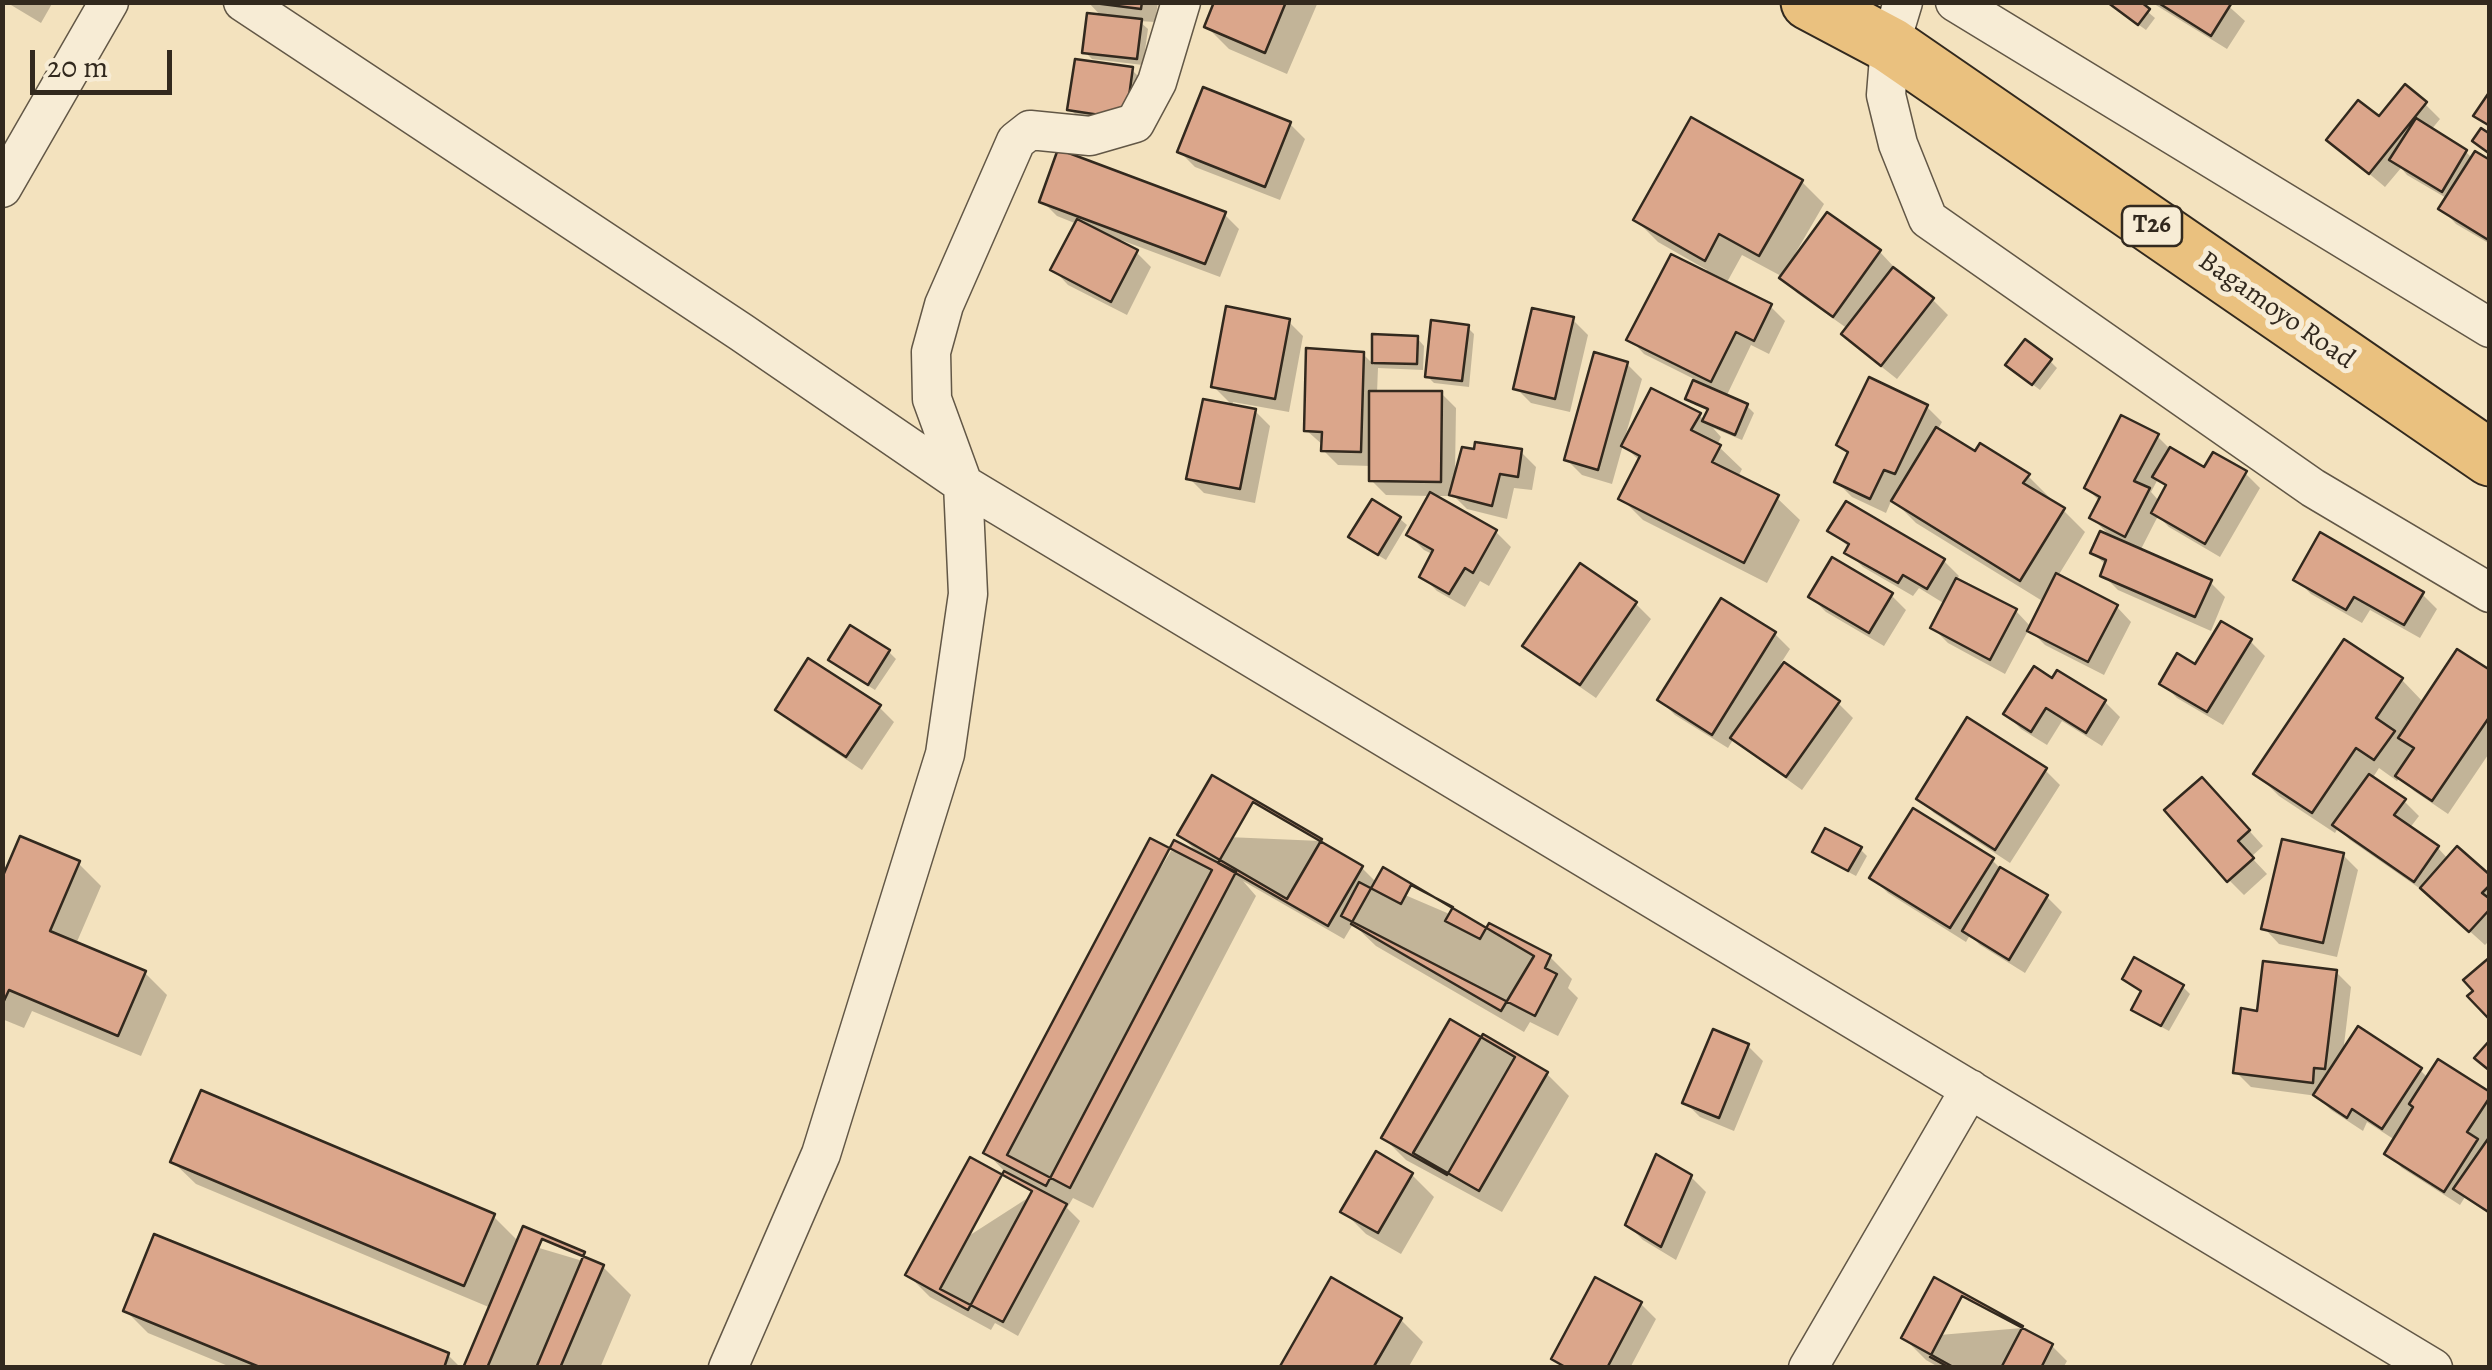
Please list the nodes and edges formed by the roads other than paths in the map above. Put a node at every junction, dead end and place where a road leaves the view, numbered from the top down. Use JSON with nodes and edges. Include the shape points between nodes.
{"nodes":[{"id":1,"x":108,"y":2,"type":"edge"},
{"id":2,"x":243,"y":2,"type":"edge"},
{"id":3,"x":1181,"y":2,"type":"edge"},
{"id":4,"x":1810,"y":2,"type":"edge"},
{"id":5,"x":1955,"y":2,"type":"edge"},
{"id":6,"x":1896,"y":24,"type":"edge"},
{"id":7,"x":2,"y":188,"type":"edge"},
{"id":8,"x":2490,"y":328,"type":"edge"},
{"id":9,"x":2490,"y":458,"type":"edge"},
{"id":10,"x":963,"y":484,"type":"junction"},
{"id":11,"x":2490,"y":593,"type":"edge"},
{"id":12,"x":1970,"y":1089,"type":"junction"},
{"id":13,"x":728,"y":1368,"type":"edge"},
{"id":14,"x":1808,"y":1368,"type":"edge"},
{"id":15,"x":2433,"y":1368,"type":"edge"}],
"edges":[{"from":1,"to":7,"type":"street"},
{"from":2,"to":10,"type":"street"},
{"from":3,"to":10,"type":"street","via":[[1157,82],[1135,124],[1090,136],[1030,130],[1016,140],[944,305],[931,352],[932,399]]},
{"from":4,"to":6,"type":"highway","name":"Bagamoyo Road","number":"T26"},
{"from":5,"to":8,"type":"street"},
{"from":6,"to":9,"type":"highway","name":"Bagamoyo Road","number":"T26"},
{"from":6,"to":11,"type":"street","via":[[1886,95],[1928,219],[2312,488]]},
{"from":10,"to":12,"type":"street"},
{"from":10,"to":13,"type":"street","via":[[968,594],[945,754],[821,1154]]},
{"from":12,"to":14,"type":"street"},
{"from":12,"to":15,"type":"street"}]}
